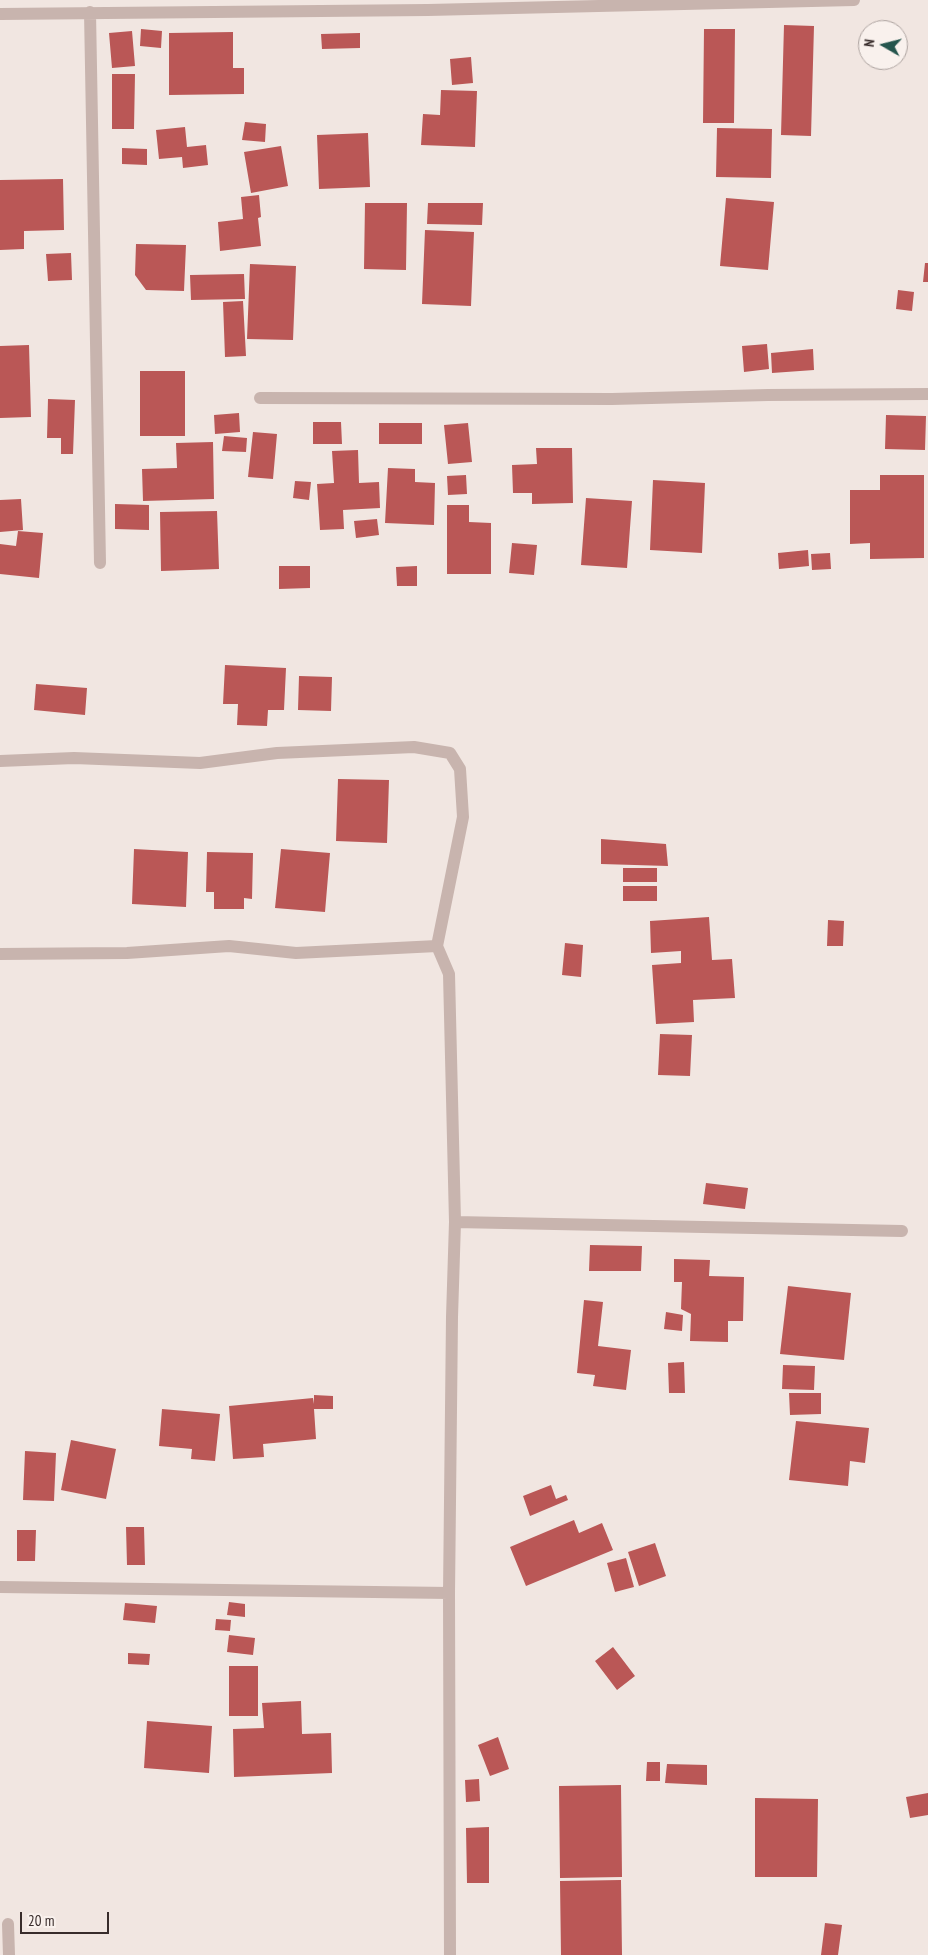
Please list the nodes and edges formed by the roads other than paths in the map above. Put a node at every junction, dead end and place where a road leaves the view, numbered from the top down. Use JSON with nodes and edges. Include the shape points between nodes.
{"nodes":[{"id":1,"x":854,"y":0,"type":"edge"},
{"id":2,"x":90,"y":12,"type":"junction"},
{"id":3,"x":0,"y":14,"type":"edge"},
{"id":4,"x":928,"y":394,"type":"edge"},
{"id":5,"x":260,"y":398,"type":"dead end"},
{"id":6,"x":100,"y":564,"type":"dead end"},
{"id":7,"x":0,"y":761,"type":"edge"},
{"id":8,"x":437,"y":946,"type":"junction"},
{"id":9,"x":0,"y":954,"type":"edge"},
{"id":10,"x":455,"y":1222,"type":"junction"},
{"id":11,"x":902,"y":1231,"type":"dead end"},
{"id":12,"x":0,"y":1587,"type":"edge"},
{"id":13,"x":450,"y":1593,"type":"junction"},
{"id":14,"x":8,"y":1924,"type":"dead end"},
{"id":15,"x":9,"y":1955,"type":"edge"},
{"id":16,"x":450,"y":1955,"type":"edge"}],
"edges":[{"from":1,"to":2,"type":"street","via":[[428,10]]},
{"from":2,"to":3,"type":"street"},
{"from":2,"to":6,"type":"street"},
{"from":4,"to":5,"type":"street","via":[[612,399]]},
{"from":7,"to":8,"type":"street","via":[[74,758],[200,763],[277,753],[414,747],[450,753],[460,770],[463,817]]},
{"from":8,"to":9,"type":"street","via":[[296,953],[229,946],[127,953]]},
{"from":8,"to":10,"type":"street","via":[[449,974]]},
{"from":10,"to":11,"type":"street"},
{"from":10,"to":13,"type":"street"},
{"from":12,"to":13,"type":"street"},
{"from":13,"to":16,"type":"street"},
{"from":14,"to":15,"type":"street"}]}
